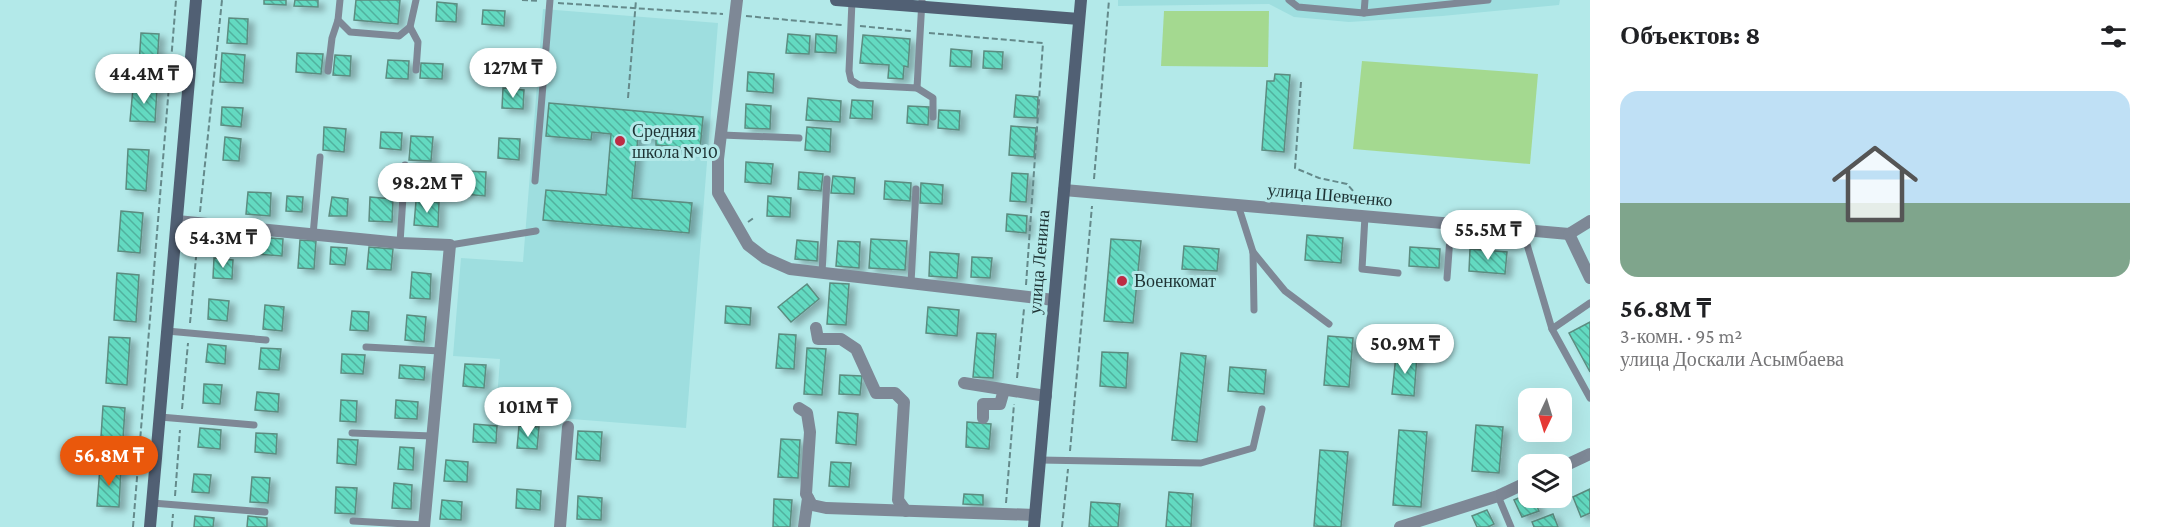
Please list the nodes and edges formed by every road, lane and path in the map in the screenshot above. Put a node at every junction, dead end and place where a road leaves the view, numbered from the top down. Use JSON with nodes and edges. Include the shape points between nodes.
{"nodes":[{"id":1,"x":176,"y":0,"type":"edge"},
{"id":2,"x":196,"y":0,"type":"edge"},
{"id":3,"x":222,"y":0,"type":"edge"},
{"id":4,"x":340,"y":0,"type":"edge"},
{"id":5,"x":416,"y":0,"type":"edge"},
{"id":6,"x":522,"y":0,"type":"edge"},
{"id":7,"x":636,"y":0,"type":"edge"},
{"id":8,"x":737,"y":0,"type":"edge"},
{"id":9,"x":836,"y":0,"type":"edge"},
{"id":10,"x":1081,"y":0,"type":"edge"},
{"id":11,"x":1109,"y":0,"type":"edge"},
{"id":12,"x":1288,"y":0,"type":"edge"},
{"id":13,"x":1365,"y":0,"type":"edge"},
{"id":14,"x":1481,"y":0,"type":"edge"},
{"id":15,"x":1488,"y":0,"type":"edge"},
{"id":16,"x":550,"y":1,"type":"edge"},
{"id":17,"x":852,"y":1,"type":"edge"},
{"id":18,"x":922,"y":3,"type":"edge"},
{"id":19,"x":636,"y":8,"type":"junction"},
{"id":20,"x":1364,"y":14,"type":"junction"},
{"id":21,"x":724,"y":15,"type":"dead end"},
{"id":22,"x":746,"y":16,"type":"dead end"},
{"id":23,"x":1079,"y":19,"type":"junction"},
{"id":24,"x":338,"y":20,"type":"junction"},
{"id":25,"x":851,"y":26,"type":"junction"},
{"id":26,"x":410,"y":27,"type":"junction"},
{"id":27,"x":921,"y":32,"type":"junction"},
{"id":28,"x":1042,"y":43,"type":"dead end"},
{"id":29,"x":416,"y":70,"type":"dead end"},
{"id":30,"x":328,"y":71,"type":"dead end"},
{"id":31,"x":1301,"y":82,"type":"dead end"},
{"id":32,"x":917,"y":88,"type":"junction"},
{"id":33,"x":628,"y":98,"type":"dead end"},
{"id":34,"x":933,"y":117,"type":"dead end"},
{"id":35,"x":722,"y":135,"type":"junction"},
{"id":36,"x":799,"y":138,"type":"dead end"},
{"id":37,"x":320,"y":157,"type":"dead end"},
{"id":38,"x":405,"y":165,"type":"dead end"},
{"id":39,"x":827,"y":179,"type":"dead end"},
{"id":40,"x":1094,"y":180,"type":"dead end"},
{"id":41,"x":535,"y":181,"type":"dead end"},
{"id":42,"x":916,"y":189,"type":"dead end"},
{"id":43,"x":1064,"y":190,"type":"junction"},
{"id":44,"x":1092,"y":203,"type":"dead end"},
{"id":45,"x":1238,"y":205,"type":"junction"},
{"id":46,"x":1359,"y":216,"type":"junction"},
{"id":47,"x":177,"y":221,"type":"junction"},
{"id":48,"x":1590,"y":221,"type":"edge"},
{"id":49,"x":199,"y":224,"type":"junction"},
{"id":50,"x":1451,"y":224,"type":"junction"},
{"id":51,"x":536,"y":231,"type":"dead end"},
{"id":52,"x":1523,"y":231,"type":"junction"},
{"id":53,"x":1569,"y":234,"type":"junction"},
{"id":54,"x":313,"y":235,"type":"junction"},
{"id":55,"x":400,"y":243,"type":"junction"},
{"id":56,"x":450,"y":245,"type":"junction"},
{"id":57,"x":1253,"y":252,"type":"junction"},
{"id":58,"x":822,"y":273,"type":"junction"},
{"id":59,"x":1398,"y":273,"type":"dead end"},
{"id":60,"x":1447,"y":278,"type":"dead end"},
{"id":61,"x":1590,"y":278,"type":"edge"},
{"id":62,"x":911,"y":283,"type":"junction"},
{"id":63,"x":1054,"y":300,"type":"junction"},
{"id":64,"x":1590,"y":303,"type":"edge"},
{"id":65,"x":1254,"y":310,"type":"dead end"},
{"id":66,"x":1329,"y":324,"type":"dead end"},
{"id":67,"x":816,"y":328,"type":"dead end"},
{"id":68,"x":1552,"y":329,"type":"junction"},
{"id":69,"x":167,"y":331,"type":"junction"},
{"id":70,"x":189,"y":333,"type":"junction"},
{"id":71,"x":266,"y":340,"type":"dead end"},
{"id":72,"x":366,"y":347,"type":"dead end"},
{"id":73,"x":440,"y":351,"type":"junction"},
{"id":74,"x":964,"y":383,"type":"dead end"},
{"id":75,"x":1004,"y":390,"type":"junction"},
{"id":76,"x":1046,"y":396,"type":"junction"},
{"id":77,"x":1590,"y":398,"type":"edge"},
{"id":78,"x":799,"y":408,"type":"dead end"},
{"id":79,"x":1262,"y":410,"type":"dead end"},
{"id":80,"x":160,"y":417,"type":"junction"},
{"id":81,"x":983,"y":418,"type":"dead end"},
{"id":82,"x":181,"y":419,"type":"junction"},
{"id":83,"x":254,"y":425,"type":"dead end"},
{"id":84,"x":568,"y":427,"type":"dead end"},
{"id":85,"x":352,"y":433,"type":"dead end"},
{"id":86,"x":432,"y":436,"type":"junction"},
{"id":87,"x":1070,"y":453,"type":"dead end"},
{"id":88,"x":1590,"y":454,"type":"edge"},
{"id":89,"x":1040,"y":460,"type":"junction"},
{"id":90,"x":1572,"y":462,"type":"edge"},
{"id":91,"x":1069,"y":464,"type":"dead end"},
{"id":92,"x":1518,"y":486,"type":"edge"},
{"id":93,"x":1498,"y":495,"type":"junction"},
{"id":94,"x":808,"y":498,"type":"junction"},
{"id":95,"x":152,"y":503,"type":"junction"},
{"id":96,"x":174,"y":504,"type":"junction"},
{"id":97,"x":906,"y":511,"type":"junction"},
{"id":98,"x":265,"y":512,"type":"dead end"},
{"id":99,"x":353,"y":521,"type":"dead end"},
{"id":100,"x":1035,"y":521,"type":"edge"},
{"id":101,"x":424,"y":526,"type":"edge"},
{"id":102,"x":133,"y":527,"type":"edge"},
{"id":103,"x":150,"y":527,"type":"edge"},
{"id":104,"x":172,"y":527,"type":"edge"},
{"id":105,"x":560,"y":527,"type":"edge"},
{"id":106,"x":804,"y":527,"type":"edge"},
{"id":107,"x":1062,"y":527,"type":"edge"},
{"id":108,"x":1400,"y":527,"type":"edge"},
{"id":109,"x":1510,"y":527,"type":"edge"}],
"edges":[{"from":1,"to":102,"type":"path"},
{"from":2,"to":47,"type":"street"},
{"from":3,"to":49,"type":"path"},
{"from":4,"to":24,"type":"lane"},
{"from":5,"to":26,"type":"lane"},
{"from":6,"to":16,"type":"path"},
{"from":7,"to":19,"type":"path"},
{"from":8,"to":35,"type":"street"},
{"from":9,"to":17,"type":"street"},
{"from":10,"to":23,"type":"street","name":"улица Ленина"},
{"from":11,"to":40,"type":"path"},
{"from":12,"to":20,"type":"lane","via":[[1298,7]]},
{"from":13,"to":20,"type":"lane"},
{"from":14,"to":15,"type":"lane"},
{"from":14,"to":20,"type":"lane"},
{"from":16,"to":19,"type":"path"},
{"from":16,"to":41,"type":"lane"},
{"from":17,"to":18,"type":"street"},
{"from":17,"to":25,"type":"lane"},
{"from":18,"to":23,"type":"street"},
{"from":18,"to":27,"type":"lane"},
{"from":19,"to":21,"type":"path"},
{"from":19,"to":33,"type":"path"},
{"from":22,"to":25,"type":"path"},
{"from":23,"to":43,"type":"street","name":"улица Ленина"},
{"from":24,"to":26,"type":"lane","via":[[350,32],[399,36]]},
{"from":24,"to":30,"type":"lane"},
{"from":25,"to":27,"type":"path"},
{"from":25,"to":32,"type":"lane","via":[[851,80],[859,85]]},
{"from":26,"to":29,"type":"lane","via":[[418,42]]},
{"from":27,"to":28,"type":"path"},
{"from":27,"to":32,"type":"lane"},
{"from":31,"to":46,"type":"path","via":[[1295,168],[1347,184],[1354,192]]},
{"from":32,"to":34,"type":"lane","via":[[933,98]]},
{"from":35,"to":36,"type":"lane"},
{"from":35,"to":58,"type":"street","via":[[718,193],[748,245],[790,269]]},
{"from":37,"to":54,"type":"lane"},
{"from":38,"to":55,"type":"lane"},
{"from":39,"to":58,"type":"lane"},
{"from":42,"to":62,"type":"lane"},
{"from":43,"to":45,"type":"street","name":"улица Шевченко"},
{"from":43,"to":63,"type":"street","name":"улица Ленина"},
{"from":44,"to":87,"type":"path"},
{"from":45,"to":46,"type":"street","name":"улица Шевченко"},
{"from":45,"to":57,"type":"lane"},
{"from":46,"to":50,"type":"street","name":"улица Шевченко"},
{"from":46,"to":59,"type":"lane","via":[[1362,269]]},
{"from":47,"to":49,"type":"street"},
{"from":47,"to":69,"type":"street"},
{"from":48,"to":53,"type":"street"},
{"from":49,"to":54,"type":"street"},
{"from":49,"to":70,"type":"path"},
{"from":50,"to":52,"type":"street","name":"улица Шевченко"},
{"from":50,"to":60,"type":"lane"},
{"from":51,"to":56,"type":"lane"},
{"from":52,"to":53,"type":"street","name":"улица Шевченко"},
{"from":52,"to":68,"type":"lane"},
{"from":53,"to":61,"type":"street"},
{"from":54,"to":55,"type":"street"},
{"from":55,"to":56,"type":"street"},
{"from":56,"to":73,"type":"street"},
{"from":57,"to":65,"type":"lane"},
{"from":57,"to":66,"type":"lane","via":[[1285,291]]},
{"from":58,"to":62,"type":"street"},
{"from":62,"to":63,"type":"street"},
{"from":63,"to":76,"type":"street","name":"улица Ленина"},
{"from":64,"to":68,"type":"lane"},
{"from":67,"to":97,"type":"street","via":[[818,339],[841,339],[856,349],[876,393],[895,393],[904,402],[898,500]]},
{"from":68,"to":77,"type":"lane"},
{"from":69,"to":70,"type":"lane"},
{"from":69,"to":80,"type":"street"},
{"from":70,"to":71,"type":"lane"},
{"from":70,"to":82,"type":"path"},
{"from":72,"to":73,"type":"lane"},
{"from":73,"to":86,"type":"street"},
{"from":74,"to":75,"type":"street"},
{"from":75,"to":76,"type":"street"},
{"from":75,"to":81,"type":"street","via":[[1000,404],[983,404]]},
{"from":76,"to":89,"type":"street","name":"улица Ленина"},
{"from":78,"to":94,"type":"street","via":[[807,413],[810,432]]},
{"from":79,"to":89,"type":"lane","via":[[1253,448],[1201,463]]},
{"from":80,"to":82,"type":"lane"},
{"from":80,"to":95,"type":"street"},
{"from":82,"to":83,"type":"lane"},
{"from":82,"to":96,"type":"path"},
{"from":84,"to":105,"type":"street"},
{"from":85,"to":86,"type":"lane"},
{"from":86,"to":101,"type":"street"},
{"from":88,"to":90,"type":"street"},
{"from":89,"to":100,"type":"street","name":"улица Ленина"},
{"from":91,"to":107,"type":"path"},
{"from":92,"to":93,"type":"street"},
{"from":93,"to":108,"type":"street"},
{"from":93,"to":109,"type":"lane"},
{"from":94,"to":97,"type":"street","via":[[812,505],[826,508]]},
{"from":94,"to":106,"type":"street"},
{"from":95,"to":96,"type":"lane"},
{"from":95,"to":103,"type":"street"},
{"from":96,"to":98,"type":"lane"},
{"from":96,"to":104,"type":"path"},
{"from":97,"to":100,"type":"street"},
{"from":99,"to":101,"type":"lane"}]}
